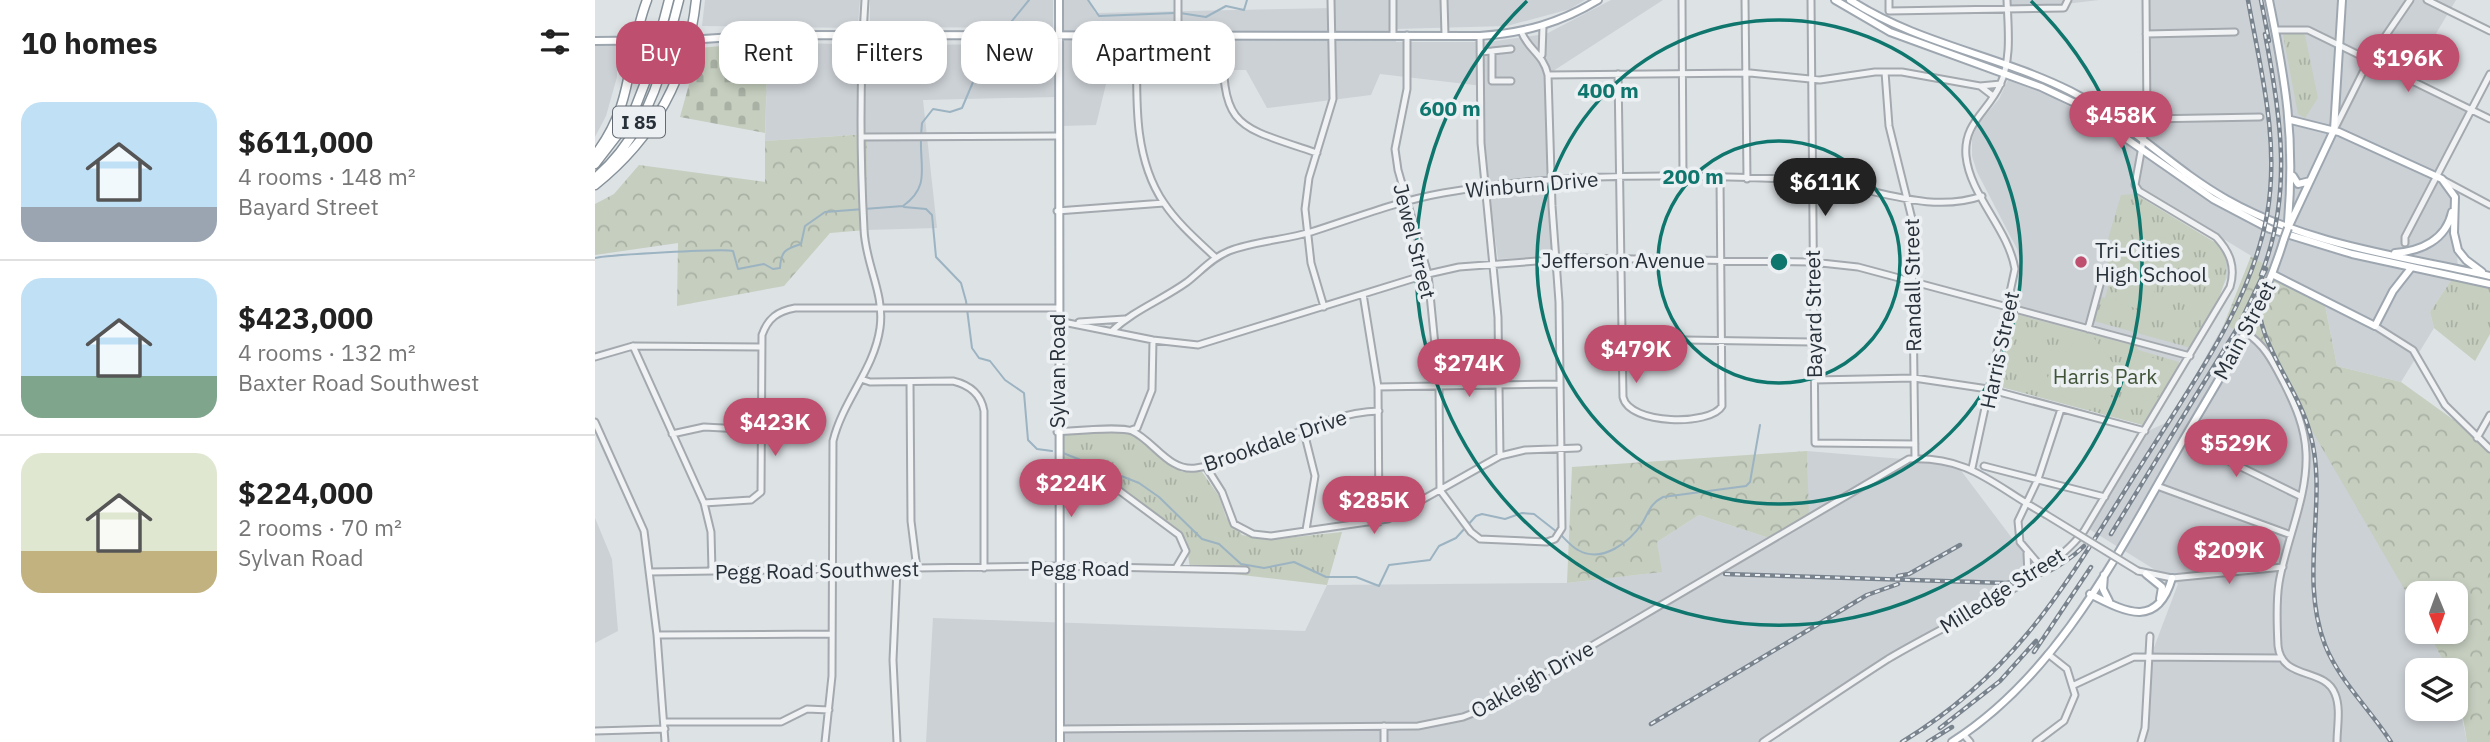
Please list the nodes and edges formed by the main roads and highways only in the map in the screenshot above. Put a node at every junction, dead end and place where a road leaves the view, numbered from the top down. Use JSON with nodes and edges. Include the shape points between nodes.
{"nodes":[{"id":1,"x":647,"y":0,"type":"edge"},
{"id":2,"x":669,"y":0,"type":"edge"},
{"id":3,"x":679,"y":0,"type":"edge"},
{"id":4,"x":696,"y":0,"type":"edge"},
{"id":5,"x":1059,"y":0,"type":"edge"},
{"id":6,"x":1598,"y":0,"type":"edge"},
{"id":7,"x":1835,"y":0,"type":"edge"},
{"id":8,"x":1850,"y":0,"type":"edge"},
{"id":9,"x":2269,"y":0,"type":"edge"},
{"id":10,"x":2342,"y":0,"type":"edge"},
{"id":11,"x":640,"y":21,"type":"edge"},
{"id":12,"x":693,"y":21,"type":"edge"},
{"id":13,"x":1059,"y":35,"type":"junction"},
{"id":14,"x":705,"y":39,"type":"edge"},
{"id":15,"x":595,"y":41,"type":"edge"},
{"id":16,"x":616,"y":41,"type":"edge"},
{"id":17,"x":2005,"y":70,"type":"junction"},
{"id":18,"x":628,"y":84,"type":"edge"},
{"id":19,"x":675,"y":84,"type":"edge"},
{"id":20,"x":2291,"y":120,"type":"junction"},
{"id":21,"x":2335,"y":130,"type":"junction"},
{"id":22,"x":2144,"y":147,"type":"junction"},
{"id":23,"x":595,"y":155,"type":"edge"},
{"id":24,"x":595,"y":163,"type":"edge"},
{"id":25,"x":2292,"y":174,"type":"junction"},
{"id":26,"x":595,"y":178,"type":"edge"},
{"id":27,"x":2439,"y":178,"type":"junction"},
{"id":28,"x":2310,"y":181,"type":"junction"},
{"id":29,"x":595,"y":185,"type":"edge"},
{"id":30,"x":2289,"y":223,"type":"junction"},
{"id":31,"x":2384,"y":253,"type":"junction"},
{"id":32,"x":2411,"y":268,"type":"junction"},
{"id":33,"x":2274,"y":275,"type":"junction"},
{"id":34,"x":2490,"y":276,"type":"edge"},
{"id":35,"x":2490,"y":284,"type":"edge"},
{"id":36,"x":2105,"y":570,"type":"junction"},
{"id":37,"x":2146,"y":574,"type":"road end"},
{"id":38,"x":2172,"y":578,"type":"road end"},
{"id":39,"x":2091,"y":594,"type":"junction"},
{"id":40,"x":2157,"y":604,"type":"junction"},
{"id":41,"x":2115,"y":607,"type":"junction"},
{"id":42,"x":1060,"y":742,"type":"edge"},
{"id":43,"x":1952,"y":742,"type":"edge"}],
"edges":[{"from":1,"to":11,"type":"highway"},
{"from":2,"to":24,"type":"highway","number":"I 85","bridge":true,"via":[[655,57],[632,116]]},
{"from":3,"to":26,"type":"highway","number":"I 85","bridge":true,"via":[[651,99],[637,127]]},
{"from":4,"to":12,"type":"highway"},
{"from":5,"to":13,"type":"main road","name":"Sylvan Road"},
{"from":6,"to":13,"type":"main road","via":[[1543,26],[1480,36]]},
{"from":7,"to":17,"type":"main road","via":[[1890,32]]},
{"from":8,"to":17,"type":"main road","via":[[1903,30]]},
{"from":9,"to":20,"type":"main road","name":"Main Street"},
{"from":10,"to":21,"type":"main road"},
{"from":13,"to":14,"type":"main road"},
{"from":13,"to":42,"type":"main road","name":"Sylvan Road"},
{"from":15,"to":16,"type":"main road"},
{"from":17,"to":22,"type":"main road","via":[[2056,85],[2093,104]]},
{"from":18,"to":23,"type":"highway","via":[[611,131]]},
{"from":19,"to":29,"type":"highway","via":[[652,125],[626,158]]},
{"from":20,"to":21,"type":"main road"},
{"from":20,"to":25,"type":"main road","name":"Main Street"},
{"from":21,"to":27,"type":"main road"},
{"from":21,"to":28,"type":"main road"},
{"from":22,"to":31,"type":"main road","via":[[2266,220]]},
{"from":22,"to":32,"type":"main road","via":[[2213,200],[2270,229]]},
{"from":25,"to":28,"type":"main road","via":[[2298,184]]},
{"from":25,"to":30,"type":"main road","name":"Main Street"},
{"from":27,"to":31,"type":"main road","via":[[2452,202],[2446,228],[2420,248]]},
{"from":27,"to":34,"type":"main road","via":[[2455,197],[2458,250]]},
{"from":28,"to":30,"type":"main road"},
{"from":30,"to":33,"type":"main road","name":"Main Street","bridge":true},
{"from":31,"to":34,"type":"main road"},
{"from":32,"to":33,"type":"main road","via":[[2375,326]]},
{"from":32,"to":35,"type":"main road"},
{"from":33,"to":36,"type":"main road","name":"Main Street","via":[[2246,333]]},
{"from":36,"to":39,"type":"main road","name":"Main Street"},
{"from":36,"to":41,"type":"main road","via":[[2104,593]]},
{"from":37,"to":40,"type":"main road","via":[[2162,587]]},
{"from":38,"to":40,"type":"main road"},
{"from":39,"to":41,"type":"main road"},
{"from":39,"to":43,"type":"main road","name":"Main Street","via":[[2048,654],[2010,696]]},
{"from":40,"to":41,"type":"main road","via":[[2137,614]]}]}
